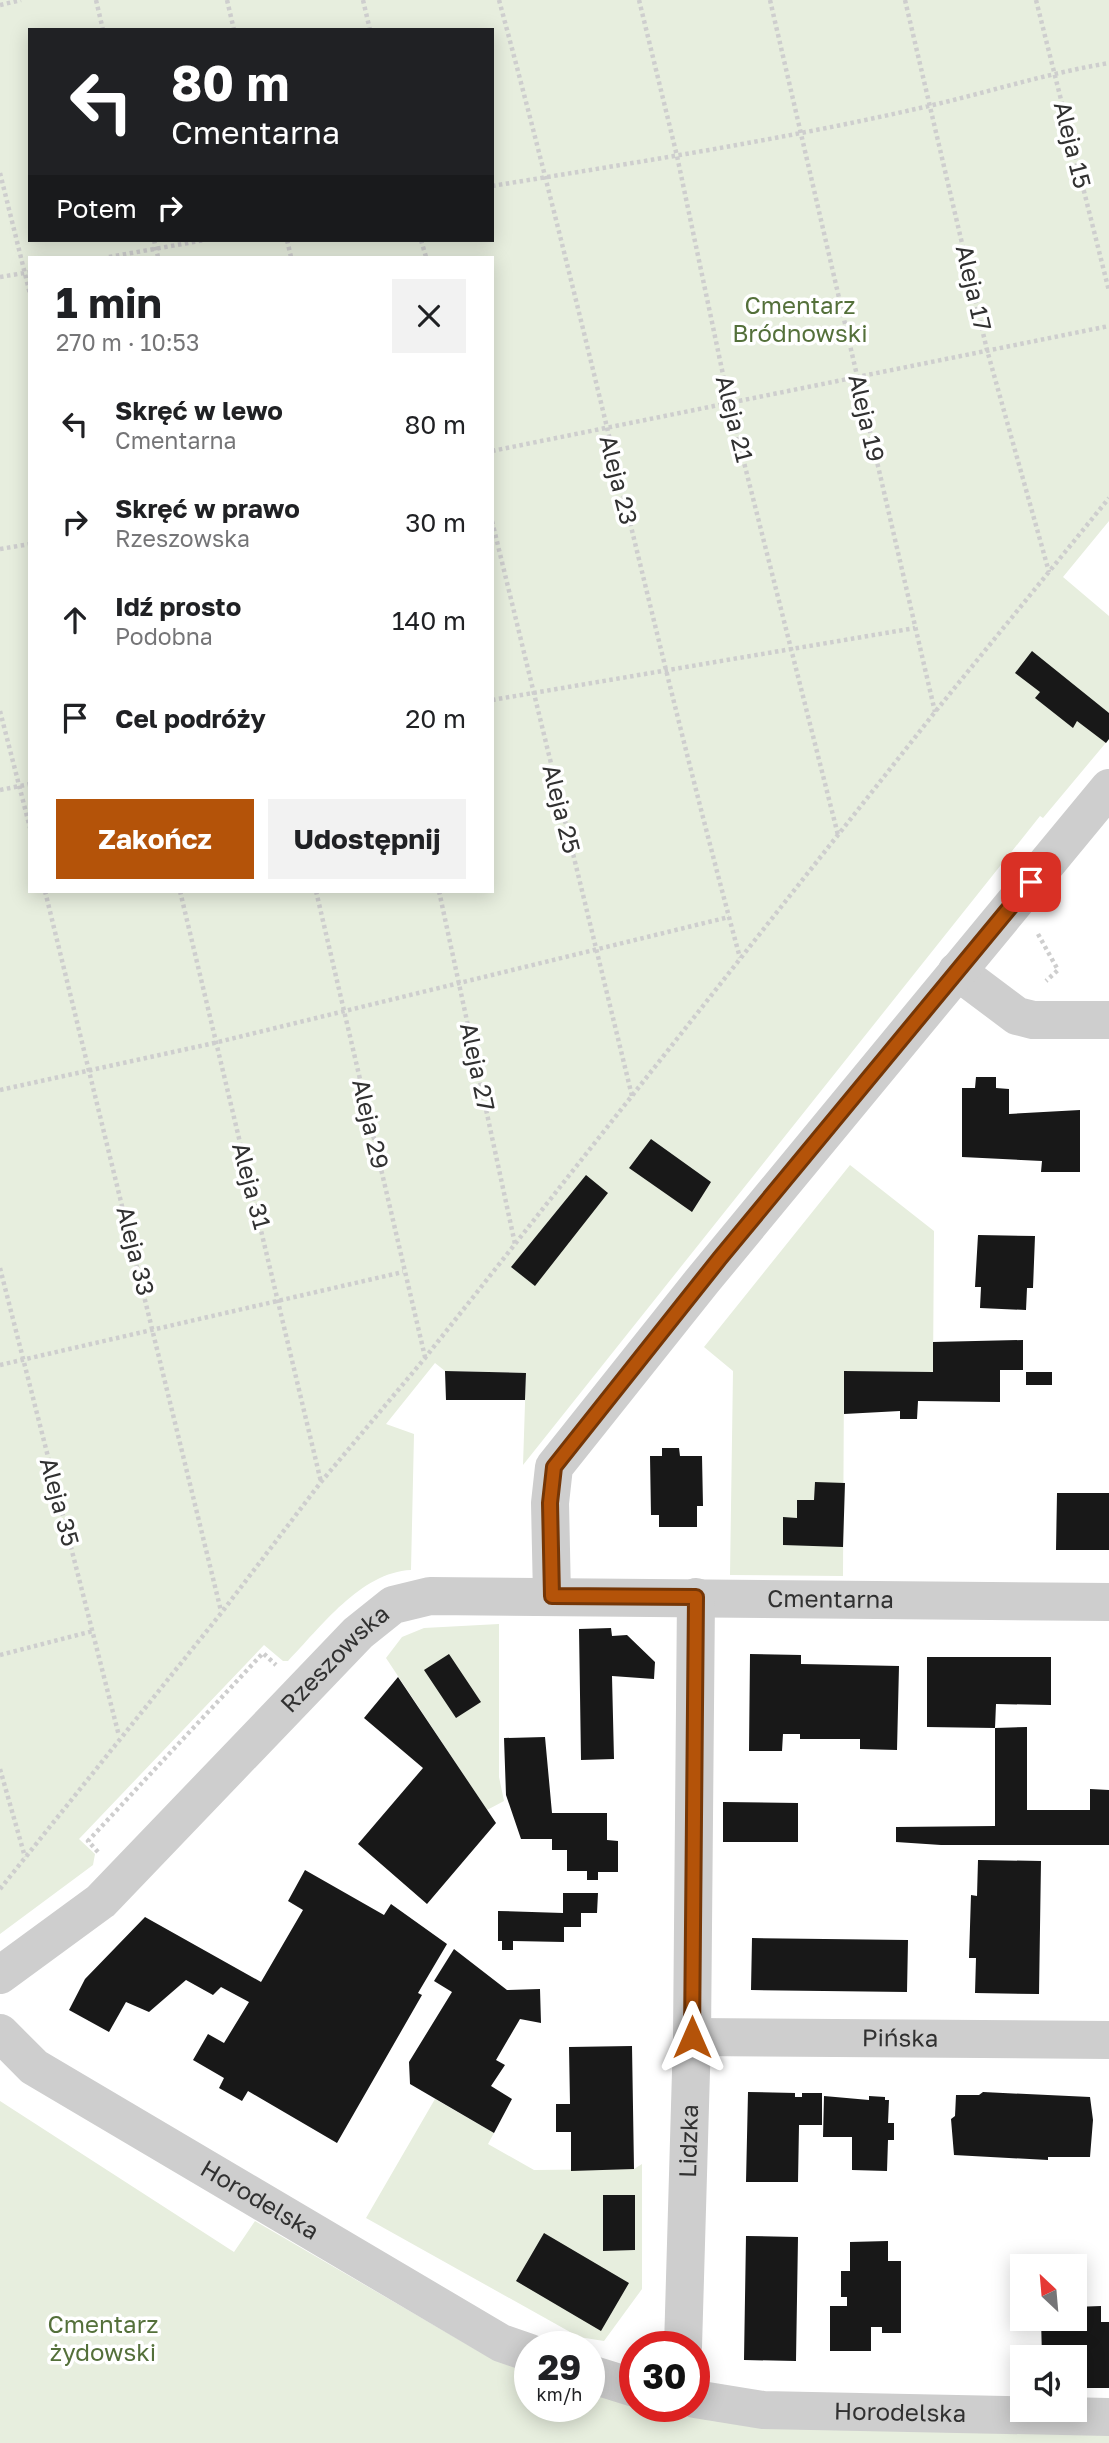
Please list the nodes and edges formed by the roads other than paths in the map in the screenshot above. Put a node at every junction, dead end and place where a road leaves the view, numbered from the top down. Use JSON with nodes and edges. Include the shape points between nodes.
{"nodes":[{"id":1,"x":1109,"y":788,"type":"edge"},
{"id":2,"x":957,"y":971,"type":"junction"},
{"id":3,"x":1109,"y":1020,"type":"edge"},
{"id":4,"x":552,"y":1596,"type":"junction"},
{"id":5,"x":696,"y":1597,"type":"junction"},
{"id":6,"x":1109,"y":1602,"type":"edge"},
{"id":7,"x":0,"y":1975,"type":"edge"},
{"id":8,"x":0,"y":2033,"type":"edge"},
{"id":9,"x":692,"y":2037,"type":"junction"},
{"id":10,"x":1109,"y":2040,"type":"edge"},
{"id":11,"x":683,"y":2331,"type":"edge"},
{"id":12,"x":514,"y":2347,"type":"edge"},
{"id":13,"x":710,"y":2401,"type":"edge"},
{"id":14,"x":1109,"y":2417,"type":"edge"}],
"edges":[{"from":1,"to":2,"type":"street"},
{"from":2,"to":3,"type":"street","via":[[1017,1016]]},
{"from":2,"to":4,"type":"street","via":[[554,1467]]},
{"from":4,"to":5,"type":"street","name":"Cmentarna"},
{"from":4,"to":7,"type":"street","name":"Rzeszowska","via":[[430,1596],[393,1605],[358,1633],[101,1900]]},
{"from":5,"to":6,"type":"street","name":"Cmentarna"},
{"from":5,"to":9,"type":"street","name":"Lidzka"},
{"from":8,"to":12,"type":"street","name":"Horodelska","via":[[34,2067]]},
{"from":9,"to":10,"type":"street","name":"Pińska"},
{"from":9,"to":11,"type":"street","name":"Lidzka"},
{"from":13,"to":14,"type":"street","name":"Horodelska","via":[[764,2410]]}]}
